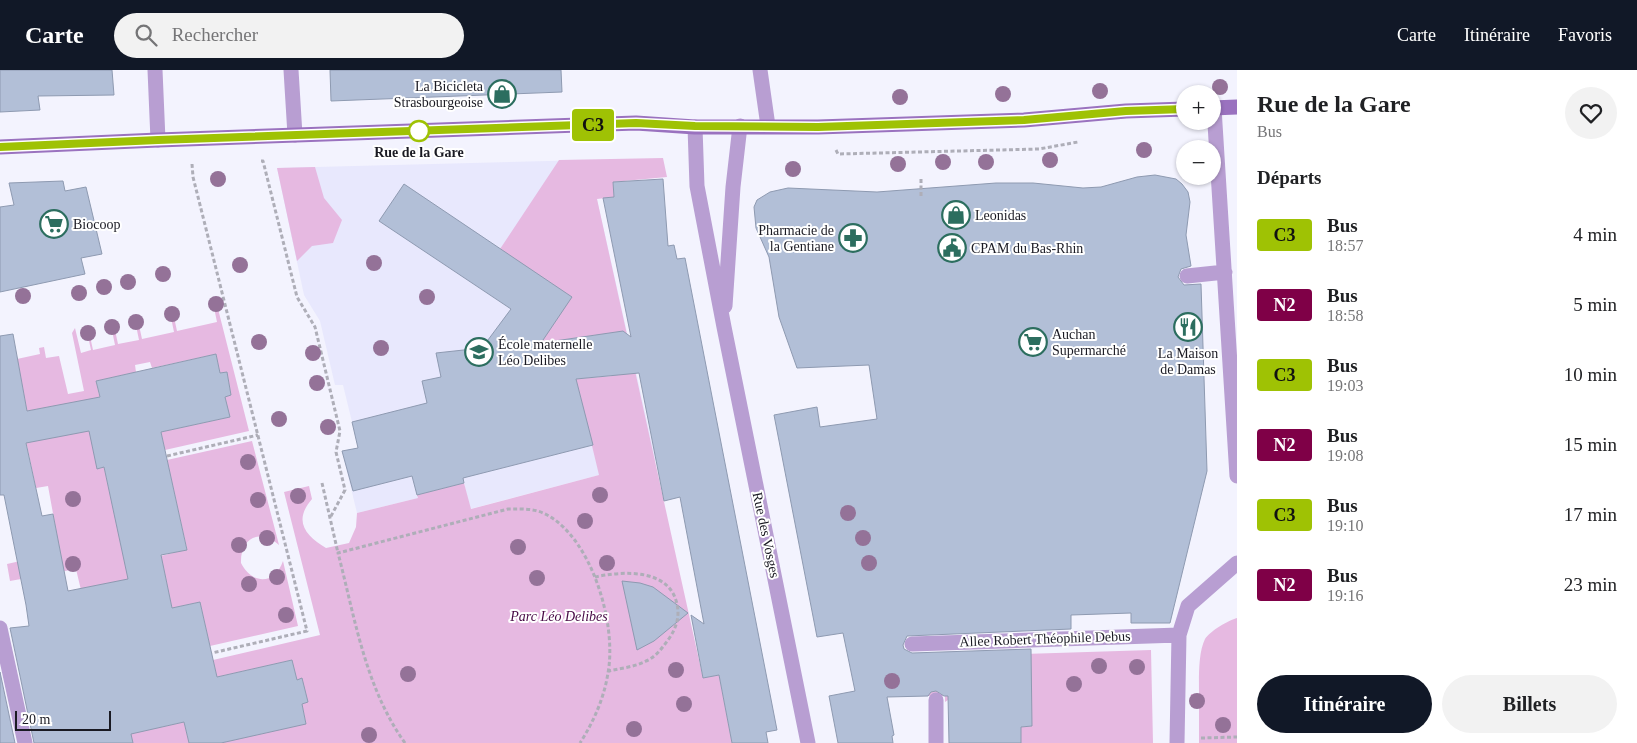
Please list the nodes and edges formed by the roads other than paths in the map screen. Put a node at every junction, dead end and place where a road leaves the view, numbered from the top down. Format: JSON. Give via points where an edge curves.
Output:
{"nodes":[{"id":1,"x":155,"y":70,"type":"edge"},
{"id":2,"x":291,"y":70,"type":"edge"},
{"id":3,"x":760,"y":70,"type":"edge"},
{"id":4,"x":1237,"y":107,"type":"edge"},
{"id":5,"x":1221,"y":108,"type":"edge"},
{"id":6,"x":1176,"y":109,"type":"edge"},
{"id":7,"x":695,"y":126,"type":"junction"},
{"id":8,"x":740,"y":126,"type":"junction"},
{"id":9,"x":768,"y":126,"type":"junction"},
{"id":10,"x":1215,"y":130,"type":"edge"},
{"id":11,"x":295,"y":134,"type":"junction"},
{"id":12,"x":158,"y":140,"type":"junction"},
{"id":13,"x":0,"y":147,"type":"edge"},
{"id":14,"x":1225,"y":272,"type":"junction"},
{"id":15,"x":1187,"y":276,"type":"dead end"},
{"id":16,"x":724,"y":327,"type":"junction"},
{"id":17,"x":1237,"y":476,"type":"edge"},
{"id":18,"x":1237,"y":564,"type":"edge"},
{"id":19,"x":0,"y":628,"type":"edge"},
{"id":20,"x":1179,"y":635,"type":"junction"},
{"id":21,"x":912,"y":644,"type":"dead end"},
{"id":22,"x":3,"y":657,"type":"edge"},
{"id":23,"x":936,"y":700,"type":"dead end"},
{"id":24,"x":1177,"y":740,"type":"edge"},
{"id":25,"x":25,"y":743,"type":"edge"},
{"id":26,"x":808,"y":743,"type":"edge"},
{"id":27,"x":936,"y":743,"type":"edge"}],
"edges":[{"from":1,"to":12,"type":"street"},
{"from":2,"to":11,"type":"street"},
{"from":3,"to":9,"type":"street"},
{"from":4,"to":5,"type":"main road"},
{"from":6,"to":9,"type":"main road","via":[[1024,120]]},
{"from":7,"to":8,"type":"main road"},
{"from":7,"to":11,"type":"main road","via":[[636,123]]},
{"from":7,"to":16,"type":"street","name":"Rue des Vosges","via":[[698,186]]},
{"from":8,"to":9,"type":"main road"},
{"from":8,"to":16,"type":"street","name":"Rue des Vosges"},
{"from":10,"to":14,"type":"street"},
{"from":11,"to":12,"type":"main road"},
{"from":12,"to":13,"type":"main road"},
{"from":14,"to":15,"type":"street"},
{"from":14,"to":17,"type":"street"},
{"from":16,"to":26,"type":"street","name":"Rue des Vosges"},
{"from":18,"to":20,"type":"street","via":[[1188,606]]},
{"from":19,"to":22,"type":"street"},
{"from":20,"to":21,"type":"street","name":"Allee Robert Théophile Debus"},
{"from":20,"to":24,"type":"street"},
{"from":22,"to":25,"type":"street"},
{"from":23,"to":27,"type":"street"}]}
